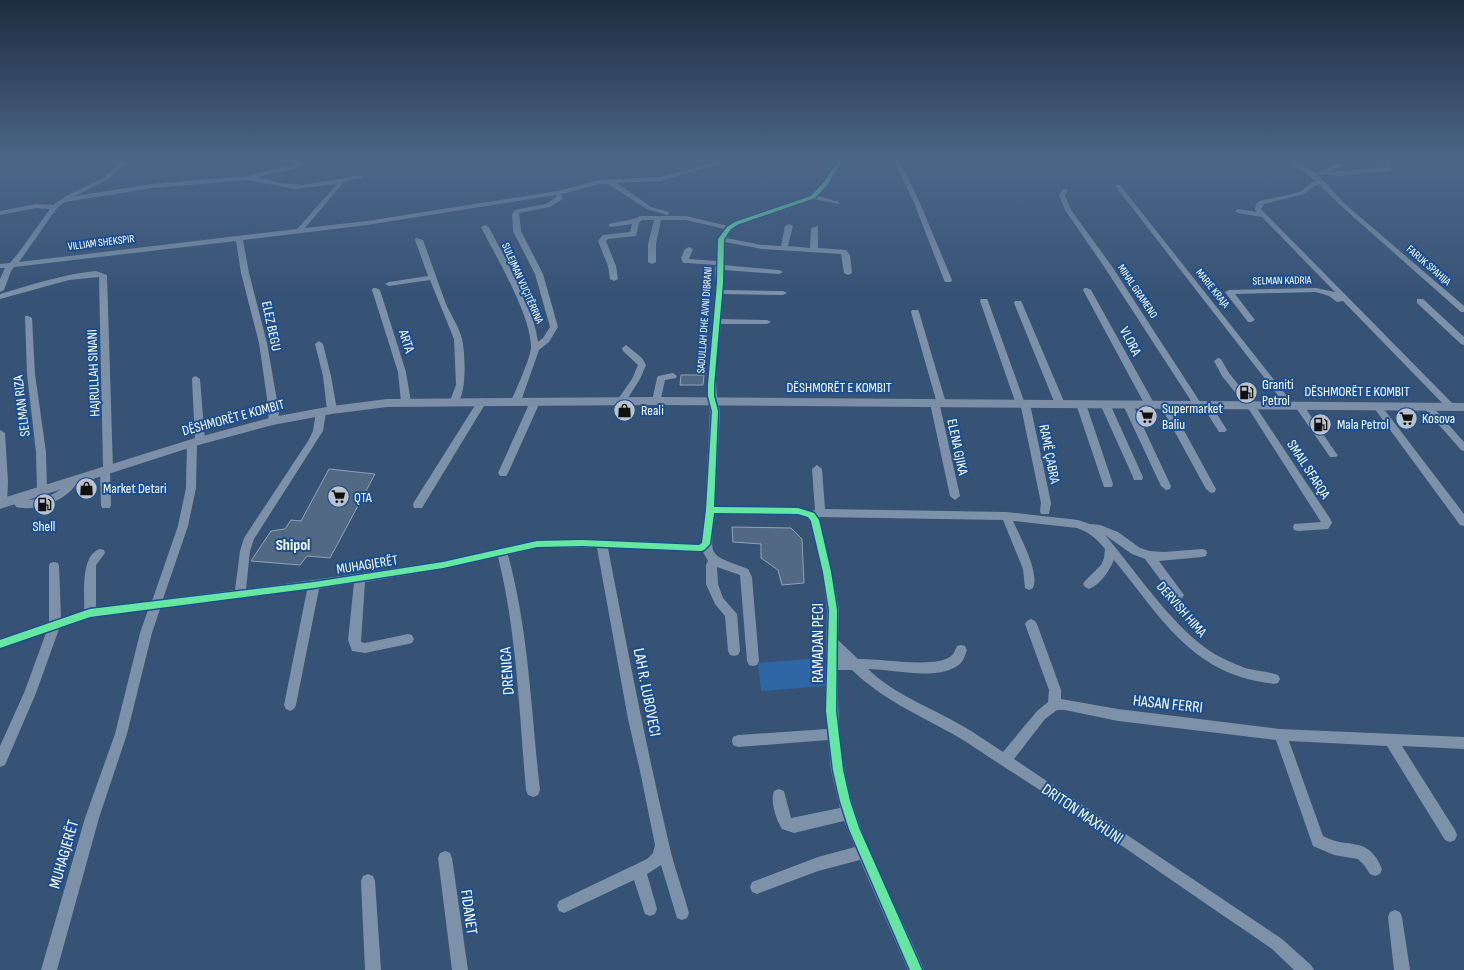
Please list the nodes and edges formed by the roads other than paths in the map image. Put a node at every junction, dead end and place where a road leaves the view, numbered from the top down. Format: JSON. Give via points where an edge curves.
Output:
{"nodes":[{"id":1,"x":35,"y":206,"type":"edge"},
{"id":2,"x":41,"y":206,"type":"edge"},
{"id":3,"x":321,"y":206,"type":"edge"},
{"id":4,"x":477,"y":206,"type":"edge"},
{"id":5,"x":546,"y":206,"type":"edge"},
{"id":6,"x":647,"y":206,"type":"edge"},
{"id":7,"x":786,"y":206,"type":"edge"},
{"id":8,"x":918,"y":206,"type":"edge"},
{"id":9,"x":1067,"y":206,"type":"edge"},
{"id":10,"x":1134,"y":206,"type":"edge"},
{"id":11,"x":1258,"y":206,"type":"edge"},
{"id":12,"x":1344,"y":206,"type":"edge"},
{"id":13,"x":55,"y":207,"type":"joint"},
{"id":14,"x":1238,"y":211,"type":"dead end"},
{"id":15,"x":0,"y":213,"type":"edge"},
{"id":16,"x":1263,"y":215,"type":"junction"},
{"id":17,"x":658,"y":217,"type":"junction"},
{"id":18,"x":681,"y":218,"type":"junction"},
{"id":19,"x":636,"y":222,"type":"junction"},
{"id":20,"x":610,"y":225,"type":"dead end"},
{"id":21,"x":789,"y":226,"type":"dead end"},
{"id":22,"x":485,"y":227,"type":"dead end"},
{"id":23,"x":729,"y":228,"type":"junction"},
{"id":24,"x":815,"y":228,"type":"dead end"},
{"id":25,"x":299,"y":231,"type":"junction"},
{"id":26,"x":239,"y":238,"type":"junction"},
{"id":27,"x":721,"y":239,"type":"junction"},
{"id":28,"x":419,"y":240,"type":"dead end"},
{"id":29,"x":689,"y":249,"type":"dead end"},
{"id":30,"x":784,"y":249,"type":"junction"},
{"id":31,"x":814,"y":250,"type":"junction"},
{"id":32,"x":652,"y":262,"type":"dead end"},
{"id":33,"x":11,"y":264,"type":"junction"},
{"id":34,"x":0,"y":266,"type":"edge"},
{"id":35,"x":719,"y":266,"type":"junction"},
{"id":36,"x":779,"y":272,"type":"dead end"},
{"id":37,"x":848,"y":273,"type":"dead end"},
{"id":38,"x":434,"y":277,"type":"junction"},
{"id":39,"x":614,"y":279,"type":"dead end"},
{"id":40,"x":948,"y":280,"type":"dead end"},
{"id":41,"x":389,"y":284,"type":"dead end"},
{"id":42,"x":0,"y":290,"type":"edge"},
{"id":43,"x":376,"y":290,"type":"dead end"},
{"id":44,"x":1087,"y":290,"type":"dead end"},
{"id":45,"x":719,"y":292,"type":"junction"},
{"id":46,"x":783,"y":293,"type":"dead end"},
{"id":47,"x":0,"y":297,"type":"edge"},
{"id":48,"x":984,"y":301,"type":"dead end"},
{"id":49,"x":1420,"y":301,"type":"dead end"},
{"id":50,"x":1018,"y":303,"type":"dead end"},
{"id":51,"x":1464,"y":310,"type":"edge"},
{"id":52,"x":915,"y":312,"type":"dead end"},
{"id":53,"x":28,"y":318,"type":"dead end"},
{"id":54,"x":1251,"y":320,"type":"dead end"},
{"id":55,"x":717,"y":321,"type":"junction"},
{"id":56,"x":768,"y":322,"type":"dead end"},
{"id":57,"x":1464,"y":342,"type":"edge"},
{"id":58,"x":319,"y":344,"type":"dead end"},
{"id":59,"x":626,"y":348,"type":"dead end"},
{"id":60,"x":535,"y":349,"type":"junction"},
{"id":61,"x":1218,"y":361,"type":"dead end"},
{"id":62,"x":1405,"y":361,"type":"junction"},
{"id":63,"x":673,"y":376,"type":"dead end"},
{"id":64,"x":196,"y":379,"type":"dead end"},
{"id":65,"x":454,"y":401,"type":"junction"},
{"id":66,"x":482,"y":401,"type":"junction"},
{"id":67,"x":516,"y":401,"type":"junction"},
{"id":68,"x":657,"y":401,"type":"junction"},
{"id":69,"x":712,"y":401,"type":"junction"},
{"id":70,"x":406,"y":402,"type":"junction"},
{"id":71,"x":535,"y":402,"type":"junction"},
{"id":72,"x":621,"y":402,"type":"junction"},
{"id":73,"x":938,"y":403,"type":"junction"},
{"id":74,"x":1023,"y":404,"type":"junction"},
{"id":75,"x":1060,"y":404,"type":"junction"},
{"id":76,"x":1081,"y":404,"type":"junction"},
{"id":77,"x":1105,"y":404,"type":"junction"},
{"id":78,"x":1128,"y":405,"type":"junction"},
{"id":79,"x":1150,"y":405,"type":"junction"},
{"id":80,"x":1165,"y":405,"type":"junction"},
{"id":81,"x":1202,"y":405,"type":"junction"},
{"id":82,"x":1250,"y":405,"type":"junction"},
{"id":83,"x":1295,"y":405,"type":"junction"},
{"id":84,"x":1377,"y":406,"type":"junction"},
{"id":85,"x":1451,"y":406,"type":"junction"},
{"id":86,"x":1428,"y":407,"type":"junction"},
{"id":87,"x":1464,"y":407,"type":"edge"},
{"id":88,"x":326,"y":411,"type":"junction"},
{"id":89,"x":273,"y":420,"type":"junction"},
{"id":90,"x":1222,"y":430,"type":"dead end"},
{"id":91,"x":0,"y":433,"type":"edge"},
{"id":92,"x":196,"y":442,"type":"junction"},
{"id":93,"x":1464,"y":448,"type":"edge"},
{"id":94,"x":1334,"y":455,"type":"dead end"},
{"id":95,"x":817,"y":469,"type":"dead end"},
{"id":96,"x":107,"y":470,"type":"junction"},
{"id":97,"x":502,"y":473,"type":"dead end"},
{"id":98,"x":1138,"y":477,"type":"dead end"},
{"id":99,"x":72,"y":482,"type":"junction"},
{"id":100,"x":1108,"y":484,"type":"dead end"},
{"id":101,"x":1166,"y":486,"type":"dead end"},
{"id":102,"x":1211,"y":489,"type":"dead end"},
{"id":103,"x":42,"y":491,"type":"junction"},
{"id":104,"x":955,"y":496,"type":"dead end"},
{"id":105,"x":17,"y":499,"type":"junction"},
{"id":106,"x":1,"y":504,"type":"edge"},
{"id":107,"x":106,"y":505,"type":"dead end"},
{"id":108,"x":418,"y":505,"type":"dead end"},
{"id":109,"x":710,"y":510,"type":"junction"},
{"id":110,"x":1045,"y":511,"type":"dead end"},
{"id":111,"x":816,"y":514,"type":"junction"},
{"id":112,"x":1006,"y":516,"type":"junction"},
{"id":113,"x":1464,"y":522,"type":"edge"},
{"id":114,"x":1298,"y":527,"type":"dead end"},
{"id":115,"x":1089,"y":528,"type":"junction"},
{"id":116,"x":602,"y":544,"type":"junction"},
{"id":117,"x":706,"y":544,"type":"junction"},
{"id":118,"x":1110,"y":547,"type":"junction"},
{"id":119,"x":502,"y":552,"type":"junction"},
{"id":120,"x":100,"y":553,"type":"dead end"},
{"id":121,"x":1202,"y":553,"type":"dead end"},
{"id":122,"x":1148,"y":556,"type":"junction"},
{"id":123,"x":714,"y":561,"type":"junction"},
{"id":124,"x":54,"y":566,"type":"dead end"},
{"id":125,"x":360,"y":577,"type":"junction"},
{"id":126,"x":1089,"y":584,"type":"dead end"},
{"id":127,"x":314,"y":585,"type":"junction"},
{"id":128,"x":1029,"y":585,"type":"dead end"},
{"id":129,"x":240,"y":594,"type":"junction"},
{"id":130,"x":1178,"y":595,"type":"dead end"},
{"id":131,"x":155,"y":605,"type":"junction"},
{"id":132,"x":90,"y":613,"type":"junction"},
{"id":133,"x":55,"y":624,"type":"junction"},
{"id":134,"x":1031,"y":624,"type":"dead end"},
{"id":135,"x":408,"y":639,"type":"dead end"},
{"id":136,"x":0,"y":644,"type":"edge"},
{"id":137,"x":834,"y":644,"type":"junction"},
{"id":138,"x":961,"y":650,"type":"dead end"},
{"id":139,"x":734,"y":651,"type":"dead end"},
{"id":140,"x":753,"y":661,"type":"dead end"},
{"id":141,"x":854,"y":664,"type":"junction"},
{"id":142,"x":832,"y":666,"type":"junction"},
{"id":143,"x":1274,"y":679,"type":"dead end"},
{"id":144,"x":290,"y":705,"type":"dead end"},
{"id":145,"x":1054,"y":705,"type":"junction"},
{"id":146,"x":834,"y":734,"type":"junction"},
{"id":147,"x":1280,"y":735,"type":"junction"},
{"id":148,"x":738,"y":741,"type":"dead end"},
{"id":149,"x":1391,"y":741,"type":"junction"},
{"id":150,"x":1464,"y":743,"type":"edge"},
{"id":151,"x":1005,"y":760,"type":"junction"},
{"id":152,"x":0,"y":761,"type":"edge"},
{"id":153,"x":533,"y":790,"type":"dead end"},
{"id":154,"x":779,"y":796,"type":"dead end"},
{"id":155,"x":848,"y":814,"type":"junction"},
{"id":156,"x":1450,"y":835,"type":"dead end"},
{"id":157,"x":662,"y":845,"type":"junction"},
{"id":158,"x":864,"y":852,"type":"junction"},
{"id":159,"x":445,"y":858,"type":"dead end"},
{"id":160,"x":1375,"y":869,"type":"dead end"},
{"id":161,"x":639,"y":871,"type":"junction"},
{"id":162,"x":368,"y":881,"type":"dead end"},
{"id":163,"x":757,"y":887,"type":"dead end"},
{"id":164,"x":564,"y":906,"type":"dead end"},
{"id":165,"x":650,"y":909,"type":"dead end"},
{"id":166,"x":682,"y":913,"type":"dead end"},
{"id":167,"x":1395,"y":917,"type":"dead end"},
{"id":168,"x":49,"y":970,"type":"edge"},
{"id":169,"x":373,"y":970,"type":"edge"},
{"id":170,"x":460,"y":970,"type":"edge"},
{"id":171,"x":916,"y":970,"type":"edge"},
{"id":172,"x":1306,"y":970,"type":"edge"},
{"id":173,"x":1402,"y":970,"type":"edge"}],
"edges":[{"from":1,"to":15,"type":"street"},
{"from":2,"to":13,"type":"street"},
{"from":3,"to":25,"type":"street"},
{"from":4,"to":25,"type":"street","name":"VILLIAM SHEKSPIR"},
{"from":5,"to":60,"type":"street","name":"SULEJMAN VUÇITËRRNA","via":[[515,214],[517,232],[539,274],[554,327]]},
{"from":6,"to":18,"type":"street"},
{"from":7,"to":23,"type":"street"},
{"from":8,"to":40,"type":"street"},
{"from":9,"to":81,"type":"street","name":"MIHAL GRAMENO"},
{"from":10,"to":83,"type":"street","name":"MARIE KRAJA"},
{"from":11,"to":16,"type":"street"},
{"from":12,"to":51,"type":"street","name":"FARUK SPAHIJA"},
{"from":13,"to":33,"type":"street","via":[[22,254]]},
{"from":14,"to":16,"type":"street"},
{"from":16,"to":62,"type":"street","name":"SELMAN KADRIA"},
{"from":17,"to":18,"type":"street"},
{"from":17,"to":19,"type":"street","via":[[640,218]]},
{"from":17,"to":32,"type":"street"},
{"from":18,"to":23,"type":"street"},
{"from":19,"to":20,"type":"street"},
{"from":19,"to":39,"type":"street","via":[[633,234],[606,237],[602,241]]},
{"from":21,"to":30,"type":"street"},
{"from":22,"to":60,"type":"street","name":"SULEJMAN VUÇITËRRNA","via":[[522,302],[533,331]]},
{"from":23,"to":27,"type":"street"},
{"from":24,"to":31,"type":"street"},
{"from":25,"to":26,"type":"street","name":"VILLIAM SHEKSPIR"},
{"from":26,"to":33,"type":"street","name":"VILLIAM SHEKSPIR"},
{"from":26,"to":89,"type":"street","name":"ELEZ BEGU","via":[[263,342]]},
{"from":27,"to":30,"type":"street"},
{"from":27,"to":35,"type":"street","name":"SADULLAH DHE AVNI DIBRANI"},
{"from":28,"to":38,"type":"street"},
{"from":29,"to":35,"type":"street","name":"SADULLAH DHE AVNI DIBRANI","via":[[686,261]]},
{"from":30,"to":31,"type":"street"},
{"from":31,"to":37,"type":"street","via":[[844,252]]},
{"from":33,"to":34,"type":"street","name":"VILLIAM SHEKSPIR"},
{"from":33,"to":42,"type":"street"},
{"from":35,"to":36,"type":"street","name":"SADULLAH DHE AVNI DIBRANI"},
{"from":35,"to":45,"type":"street","name":"SADULLAH DHE AVNI DIBRANI"},
{"from":38,"to":41,"type":"street"},
{"from":38,"to":65,"type":"street","via":[[458,339],[460,380]]},
{"from":43,"to":70,"type":"street","name":"ARTA","via":[[402,372]]},
{"from":44,"to":79,"type":"street","name":"VLORA"},
{"from":45,"to":46,"type":"street","name":"SADULLAH DHE AVNI DIBRANI"},
{"from":45,"to":55,"type":"street","name":"SADULLAH DHE AVNI DIBRANI"},
{"from":47,"to":96,"type":"street","name":"HAJRULLAH SINANI","via":[[71,278],[97,273],[103,275]]},
{"from":48,"to":74,"type":"street"},
{"from":49,"to":57,"type":"street"},
{"from":50,"to":75,"type":"street"},
{"from":52,"to":73,"type":"street","name":"ELENA GJIKA"},
{"from":53,"to":103,"type":"street","name":"SELMAN RIZA"},
{"from":54,"to":62,"type":"street","name":"SELMAN KADRIA","via":[[1229,292],[1324,291],[1340,301]]},
{"from":55,"to":56,"type":"street","name":"SADULLAH DHE AVNI DIBRANI"},
{"from":55,"to":69,"type":"street","name":"SADULLAH DHE AVNI DIBRANI"},
{"from":58,"to":88,"type":"street","via":[[327,376]]},
{"from":59,"to":72,"type":"street","via":[[642,365]]},
{"from":60,"to":67,"type":"street","name":"SULEJMAN VUÇITËRRNA"},
{"from":61,"to":82,"type":"street"},
{"from":62,"to":85,"type":"street","name":"SELMAN KADRIA"},
{"from":63,"to":68,"type":"street","via":[[660,378]]},
{"from":64,"to":92,"type":"street"},
{"from":65,"to":66,"type":"main road","name":"DËSHMORËT E KOMBIT"},
{"from":65,"to":70,"type":"main road","name":"DËSHMORËT E KOMBIT"},
{"from":66,"to":67,"type":"main road","name":"DËSHMORËT E KOMBIT"},
{"from":66,"to":108,"type":"street"},
{"from":67,"to":71,"type":"main road","name":"DËSHMORËT E KOMBIT"},
{"from":68,"to":69,"type":"main road","name":"DËSHMORËT E KOMBIT"},
{"from":68,"to":72,"type":"main road","name":"DËSHMORËT E KOMBIT"},
{"from":69,"to":73,"type":"main road","name":"DËSHMORËT E KOMBIT"},
{"from":69,"to":109,"type":"street","via":[[715,411]]},
{"from":70,"to":88,"type":"main road","name":"DËSHMORËT E KOMBIT"},
{"from":71,"to":72,"type":"main road","name":"DËSHMORËT E KOMBIT"},
{"from":71,"to":97,"type":"street"},
{"from":73,"to":74,"type":"main road","name":"DËSHMORËT E KOMBIT"},
{"from":73,"to":104,"type":"street","name":"ELENA GJIKA"},
{"from":74,"to":75,"type":"main road","name":"DËSHMORËT E KOMBIT"},
{"from":74,"to":110,"type":"street","name":"RAMË ÇABRA","via":[[1033,436]]},
{"from":75,"to":76,"type":"main road","name":"DËSHMORËT E KOMBIT"},
{"from":76,"to":77,"type":"main road","name":"DËSHMORËT E KOMBIT"},
{"from":76,"to":100,"type":"street"},
{"from":77,"to":78,"type":"main road","name":"DËSHMORËT E KOMBIT"},
{"from":77,"to":98,"type":"street"},
{"from":78,"to":79,"type":"main road","name":"DËSHMORËT E KOMBIT"},
{"from":78,"to":101,"type":"street"},
{"from":79,"to":80,"type":"main road","name":"DËSHMORËT E KOMBIT"},
{"from":80,"to":81,"type":"main road","name":"DËSHMORËT E KOMBIT"},
{"from":80,"to":102,"type":"street"},
{"from":81,"to":82,"type":"main road","name":"DËSHMORËT E KOMBIT"},
{"from":81,"to":90,"type":"street"},
{"from":82,"to":83,"type":"main road","name":"DËSHMORËT E KOMBIT"},
{"from":82,"to":114,"type":"street","name":"SMAIL SFARQA","via":[[1327,523],[1324,526]]},
{"from":83,"to":84,"type":"main road","name":"DËSHMORËT E KOMBIT"},
{"from":83,"to":94,"type":"street","name":"MARIE KRAJA"},
{"from":84,"to":86,"type":"main road","name":"DËSHMORËT E KOMBIT"},
{"from":84,"to":113,"type":"street"},
{"from":85,"to":86,"type":"main road","name":"DËSHMORËT E KOMBIT"},
{"from":85,"to":87,"type":"main road","name":"DËSHMORËT E KOMBIT"},
{"from":86,"to":93,"type":"street"},
{"from":88,"to":89,"type":"main road","name":"DËSHMORËT E KOMBIT"},
{"from":88,"to":129,"type":"street","via":[[311,444],[250,538],[245,551]]},
{"from":89,"to":92,"type":"main road","name":"DËSHMORËT E KOMBIT"},
{"from":91,"to":106,"type":"street"},
{"from":92,"to":96,"type":"main road","name":"DËSHMORËT E KOMBIT"},
{"from":92,"to":131,"type":"street","via":[[188,506]]},
{"from":95,"to":111,"type":"street"},
{"from":96,"to":99,"type":"main road","name":"DËSHMORËT E KOMBIT"},
{"from":96,"to":107,"type":"street","name":"HAJRULLAH SINANI"},
{"from":99,"to":103,"type":"main road","name":"DËSHMORËT E KOMBIT"},
{"from":99,"to":105,"type":"street","via":[[66,491],[40,502],[20,504]]},
{"from":103,"to":105,"type":"main road","name":"DËSHMORËT E KOMBIT"},
{"from":105,"to":106,"type":"main road","name":"DËSHMORËT E KOMBIT"},
{"from":109,"to":111,"type":"street"},
{"from":109,"to":117,"type":"street"},
{"from":111,"to":112,"type":"street","name":"DERVISH HIMA"},
{"from":111,"to":137,"type":"street","name":"RAMADAN PECI","via":[[833,610]]},
{"from":112,"to":115,"type":"street","name":"DERVISH HIMA","via":[[1065,521]]},
{"from":112,"to":128,"type":"street","via":[[1028,570]]},
{"from":115,"to":118,"type":"street","name":"DERVISH HIMA"},
{"from":115,"to":122,"type":"street","name":"DERVISH HIMA","via":[[1113,533]]},
{"from":116,"to":117,"type":"street","name":"MUHAGJERËT","via":[[694,549]]},
{"from":116,"to":119,"type":"street","name":"MUHAGJERËT","via":[[537,544]]},
{"from":116,"to":157,"type":"street","name":"LAH R. LUBOVECI","via":[[632,710]]},
{"from":117,"to":123,"type":"street","via":[[709,557]]},
{"from":118,"to":126,"type":"street","via":[[1109,559]]},
{"from":118,"to":143,"type":"street","name":"DERVISH HIMA","via":[[1183,637],[1200,652],[1232,669]]},
{"from":119,"to":125,"type":"street","name":"MUHAGJERËT","via":[[443,565]]},
{"from":119,"to":153,"type":"street","name":"DRENICA","via":[[519,624]]},
{"from":120,"to":132,"type":"street","via":[[91,565]]},
{"from":121,"to":122,"type":"street"},
{"from":122,"to":130,"type":"street","name":"DERVISH HIMA"},
{"from":123,"to":139,"type":"street","via":[[711,565],[712,584],[719,601],[731,614]]},
{"from":123,"to":140,"type":"street","via":[[744,572],[746,577]]},
{"from":124,"to":133,"type":"street"},
{"from":125,"to":127,"type":"street","name":"MUHAGJERËT"},
{"from":125,"to":135,"type":"street","name":"MUHAGJERËT","via":[[356,647]]},
{"from":127,"to":129,"type":"street","name":"MUHAGJERËT"},
{"from":127,"to":144,"type":"street"},
{"from":129,"to":131,"type":"street","name":"MUHAGJERËT"},
{"from":131,"to":132,"type":"street","name":"MUHAGJERËT"},
{"from":131,"to":168,"type":"street","name":"MUHAGJERËT"},
{"from":132,"to":133,"type":"street","name":"MUHAGJERËT"},
{"from":133,"to":136,"type":"street","name":"MUHAGJERËT"},
{"from":133,"to":152,"type":"street","via":[[30,693]]},
{"from":134,"to":145,"type":"street","via":[[1055,690]]},
{"from":137,"to":141,"type":"street","name":"DRITON MAXHUNI"},
{"from":137,"to":142,"type":"street","name":"RAMADAN PECI"},
{"from":138,"to":141,"type":"street","via":[[961,657],[956,662],[944,666]]},
{"from":141,"to":142,"type":"street"},
{"from":141,"to":151,"type":"street","name":"DRITON MAXHUNI","via":[[902,701],[956,729]]},
{"from":142,"to":146,"type":"street","name":"RAMADAN PECI"},
{"from":145,"to":147,"type":"street","name":"HASAN FERRI"},
{"from":145,"to":151,"type":"street","via":[[1029,728]]},
{"from":146,"to":148,"type":"street"},
{"from":146,"to":155,"type":"street","name":"RAMADAN PECI"},
{"from":147,"to":149,"type":"street","name":"HASAN FERRI"},
{"from":147,"to":160,"type":"street","via":[[1318,841],[1325,846],[1364,853]]},
{"from":149,"to":150,"type":"street","name":"HASAN FERRI"},
{"from":149,"to":156,"type":"street"},
{"from":151,"to":172,"type":"street","name":"DRITON MAXHUNI","via":[[1277,944]]},
{"from":154,"to":155,"type":"street","via":[[783,818],[794,826]]},
{"from":155,"to":158,"type":"street","name":"RAMADAN PECI"},
{"from":157,"to":161,"type":"street","via":[[659,857]]},
{"from":157,"to":166,"type":"street","name":"LAH R. LUBOVECI"},
{"from":158,"to":163,"type":"street","via":[[818,864]]},
{"from":158,"to":171,"type":"street","name":"RAMADAN PECI"},
{"from":159,"to":170,"type":"street","name":"FIDANET"},
{"from":161,"to":164,"type":"street"},
{"from":161,"to":165,"type":"street"},
{"from":162,"to":169,"type":"street"},
{"from":167,"to":173,"type":"street"}]}
